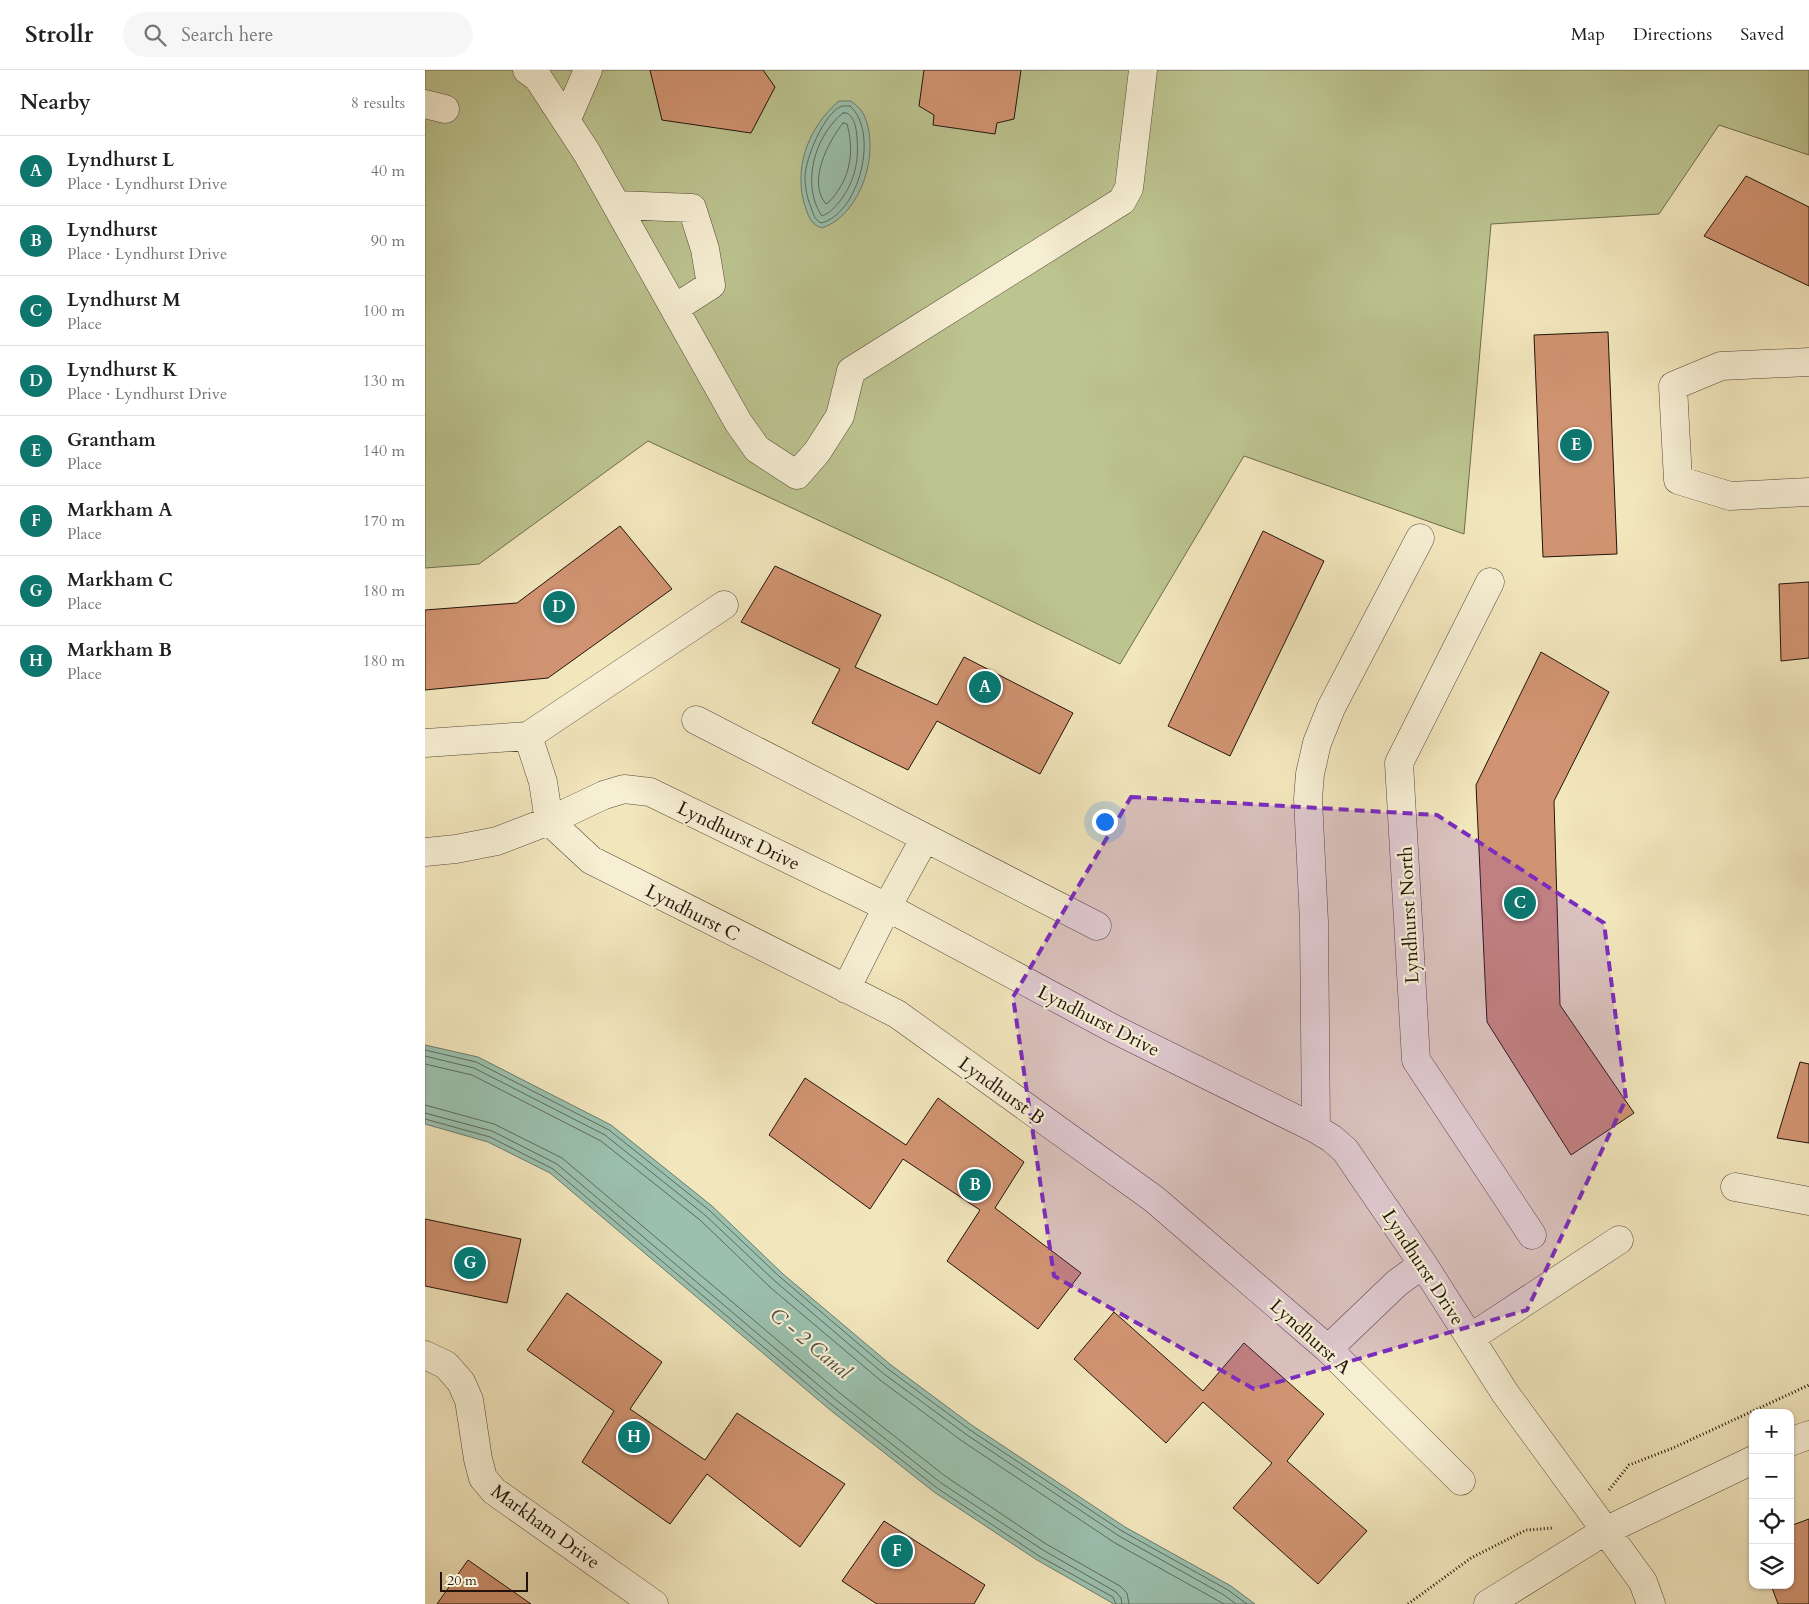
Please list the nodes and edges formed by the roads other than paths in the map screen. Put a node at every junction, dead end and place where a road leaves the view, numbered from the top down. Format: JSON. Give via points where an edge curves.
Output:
{"nodes":[{"id":1,"x":527,"y":70,"type":"edge"},
{"id":2,"x":588,"y":70,"type":"edge"},
{"id":3,"x":1143,"y":70,"type":"edge"},
{"id":4,"x":566,"y":120,"type":"junction"},
{"id":5,"x":617,"y":205,"type":"junction"},
{"id":6,"x":675,"y":308,"type":"junction"},
{"id":7,"x":1809,"y":362,"type":"edge"},
{"id":8,"x":1809,"y":492,"type":"edge"},
{"id":9,"x":1420,"y":538,"type":"dead end"},
{"id":10,"x":1490,"y":582,"type":"dead end"},
{"id":11,"x":724,"y":605,"type":"dead end"},
{"id":12,"x":696,"y":720,"type":"dead end"},
{"id":13,"x":528,"y":736,"type":"junction"},
{"id":14,"x":425,"y":742,"type":"edge"},
{"id":15,"x":549,"y":821,"type":"junction"},
{"id":16,"x":925,"y":838,"type":"junction"},
{"id":17,"x":425,"y":852,"type":"edge"},
{"id":18,"x":887,"y":907,"type":"junction"},
{"id":19,"x":1097,"y":926,"type":"dead end"},
{"id":20,"x":846,"y":990,"type":"junction"},
{"id":21,"x":1315,"y":1129,"type":"junction"},
{"id":22,"x":1735,"y":1186,"type":"dead end"},
{"id":23,"x":1154,"y":1199,"type":"joint"},
{"id":24,"x":1809,"y":1201,"type":"edge"},
{"id":25,"x":1532,"y":1235,"type":"dead end"},
{"id":26,"x":1619,"y":1240,"type":"dead end"},
{"id":27,"x":1423,"y":1264,"type":"junction"},
{"id":28,"x":1470,"y":1338,"type":"junction"},
{"id":29,"x":1329,"y":1349,"type":"junction"},
{"id":30,"x":425,"y":1355,"type":"edge"},
{"id":31,"x":1809,"y":1435,"type":"edge"},
{"id":32,"x":1794,"y":1441,"type":"edge"},
{"id":33,"x":1749,"y":1462,"type":"edge"},
{"id":34,"x":1461,"y":1481,"type":"dead end"},
{"id":35,"x":1605,"y":1531,"type":"junction"},
{"id":36,"x":654,"y":1604,"type":"edge"},
{"id":37,"x":1488,"y":1604,"type":"edge"},
{"id":38,"x":1651,"y":1604,"type":"edge"}],
"edges":[{"from":1,"to":4,"type":"street","via":[[538,78]]},
{"from":2,"to":4,"type":"street"},
{"from":3,"to":6,"type":"street","via":[[1129,188],[1122,201],[851,371],[840,416],[817,452],[797,475],[757,449],[738,422]]},
{"from":4,"to":5,"type":"street"},
{"from":5,"to":6,"type":"street"},
{"from":5,"to":6,"type":"street","via":[[692,208],[705,248],[711,285]]},
{"from":7,"to":8,"type":"street","via":[[1721,366],[1673,386],[1678,480],[1730,496]]},
{"from":9,"to":21,"type":"street","via":[[1331,708],[1317,743],[1310,774]]},
{"from":10,"to":25,"type":"street","name":"Lyndhurst North","via":[[1399,763],[1416,1060]]},
{"from":11,"to":13,"type":"street"},
{"from":12,"to":16,"type":"street"},
{"from":13,"to":14,"type":"street"},
{"from":13,"to":15,"type":"street","via":[[543,782]]},
{"from":15,"to":17,"type":"street","name":"Lyndhurst Drive","via":[[497,841]]},
{"from":15,"to":18,"type":"street","name":"Lyndhurst Drive","via":[[624,789],[650,792]]},
{"from":15,"to":20,"type":"street","name":"Lyndhurst C","via":[[591,860]]},
{"from":16,"to":18,"type":"street"},
{"from":16,"to":19,"type":"street"},
{"from":18,"to":20,"type":"street"},
{"from":18,"to":21,"type":"street","name":"Lyndhurst Drive","via":[[1114,1029]]},
{"from":20,"to":23,"type":"street","name":"Lyndhurst B","via":[[897,1014]]},
{"from":21,"to":27,"type":"street","name":"Lyndhurst Drive","via":[[1345,1150]]},
{"from":22,"to":24,"type":"street"},
{"from":23,"to":29,"type":"street","name":"Lyndhurst A"},
{"from":26,"to":28,"type":"street"},
{"from":27,"to":28,"type":"street","name":"Lyndhurst Drive"},
{"from":27,"to":29,"type":"street","via":[[1397,1283]]},
{"from":28,"to":35,"type":"street","name":"Lyndhurst Drive","via":[[1505,1393]]},
{"from":29,"to":34,"type":"street","name":"Lyndhurst A"},
{"from":30,"to":36,"type":"street","name":"Markham Drive","via":[[446,1365],[461,1382],[469,1400],[483,1478],[494,1491]]},
{"from":31,"to":32,"type":"street"},
{"from":33,"to":35,"type":"street"},
{"from":35,"to":37,"type":"street"},
{"from":35,"to":38,"type":"street","name":"Lyndhurst Drive","via":[[1643,1582]]}]}
